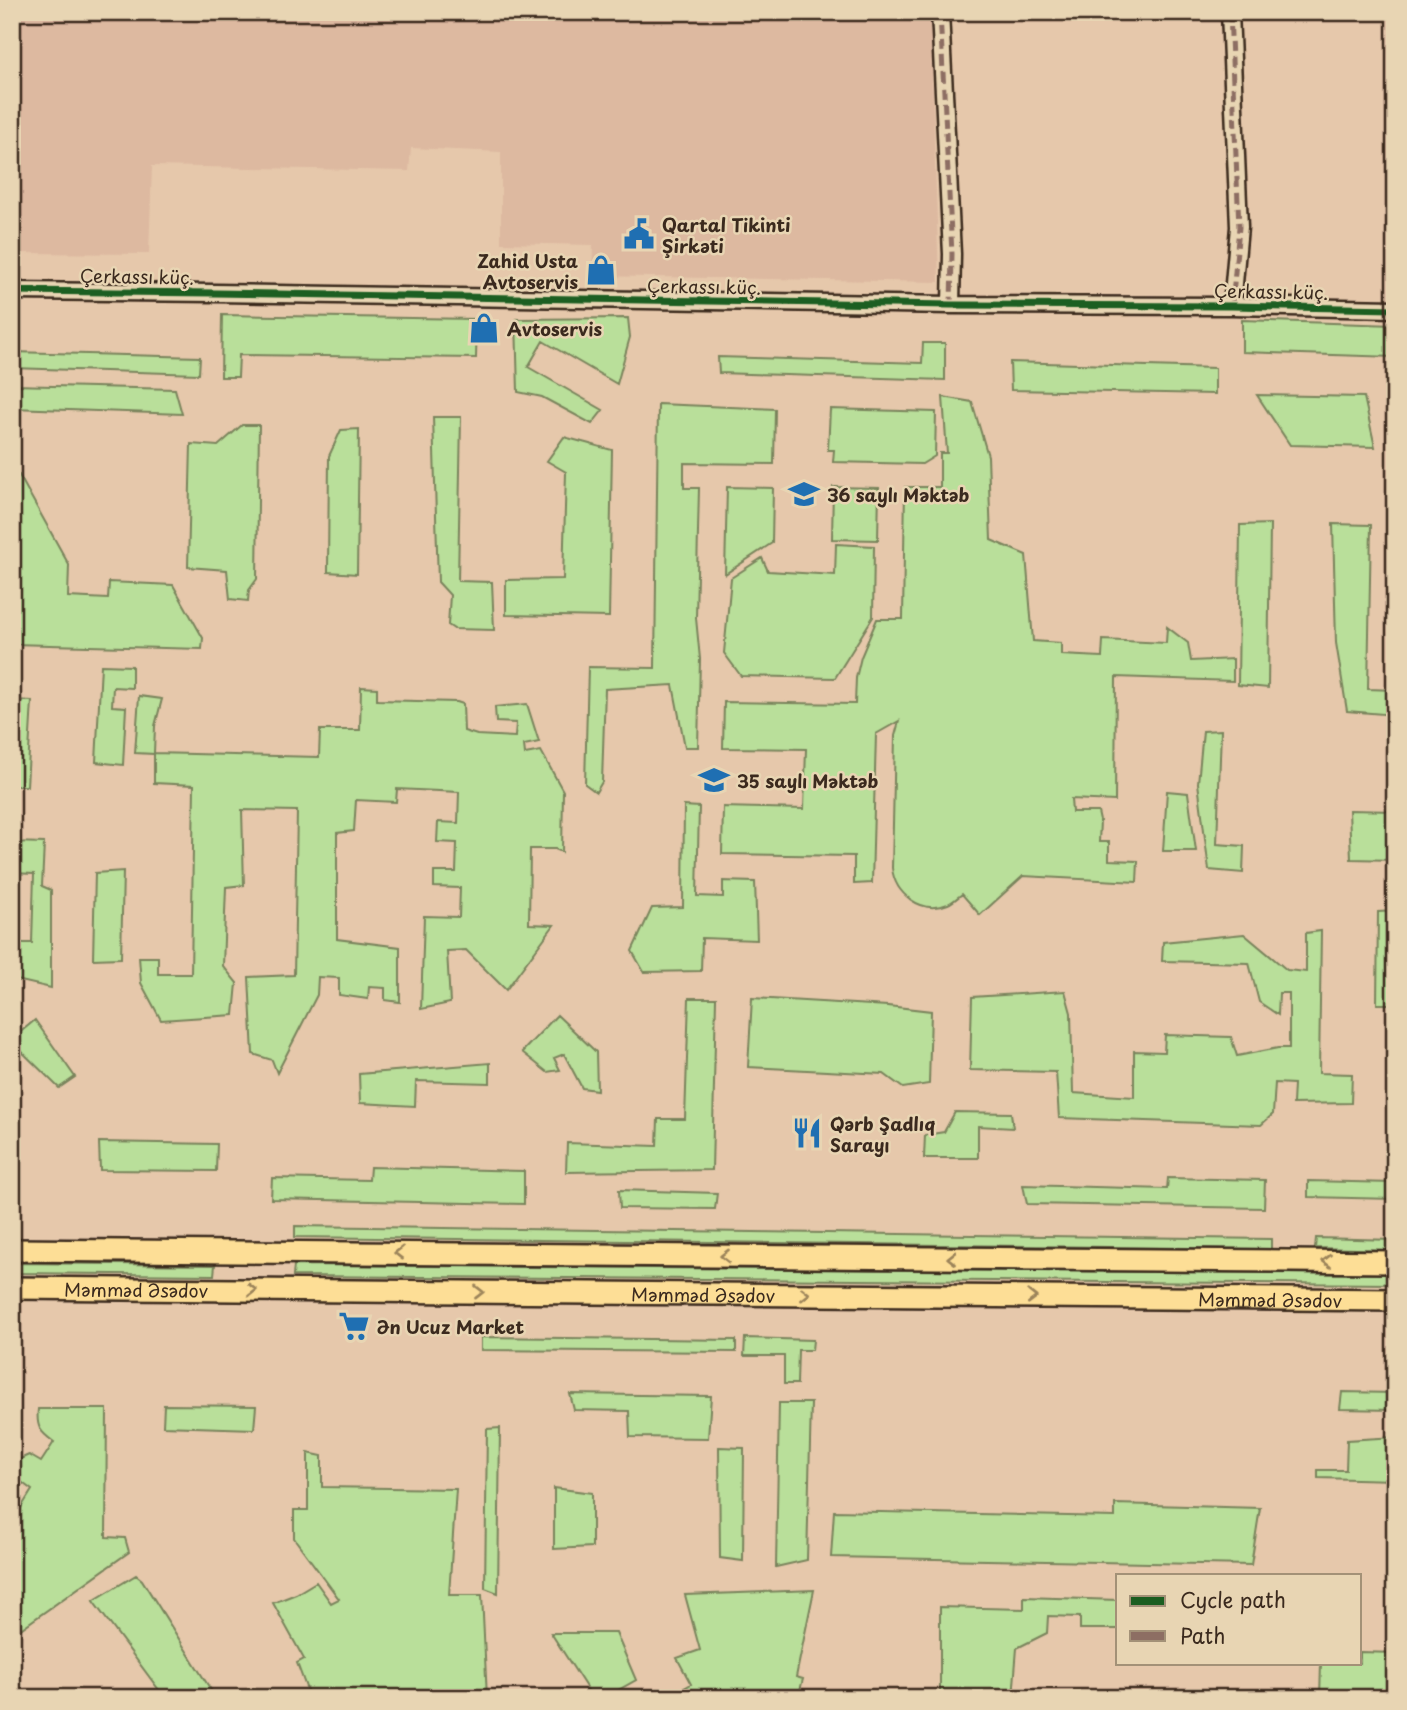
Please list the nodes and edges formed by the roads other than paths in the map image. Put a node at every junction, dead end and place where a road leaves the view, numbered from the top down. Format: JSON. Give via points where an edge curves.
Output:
{"nodes":[{"id":1,"x":940,"y":12,"type":"edge"},
{"id":2,"x":1230,"y":12,"type":"edge"},
{"id":3,"x":12,"y":291,"type":"edge"},
{"id":4,"x":951,"y":305,"type":"junction"},
{"id":5,"x":1232,"y":306,"type":"junction"},
{"id":6,"x":1395,"y":309,"type":"edge"},
{"id":7,"x":12,"y":1250,"type":"edge"},
{"id":8,"x":1395,"y":1262,"type":"edge"},
{"id":9,"x":12,"y":1288,"type":"edge"},
{"id":10,"x":1395,"y":1300,"type":"edge"}],
"edges":[{"from":1,"to":4,"type":"street"},
{"from":2,"to":5,"type":"street","via":[[1239,227]]},
{"from":3,"to":4,"type":"street","name":"Çerkassı küç."},
{"from":4,"to":5,"type":"street","name":"Çerkassı küç."},
{"from":5,"to":6,"type":"street","name":"Çerkassı küç."},
{"from":8,"to":7,"type":"main road","one_way":true},
{"from":9,"to":10,"type":"main road","name":"Məmməd Əsədov","one_way":true}]}
